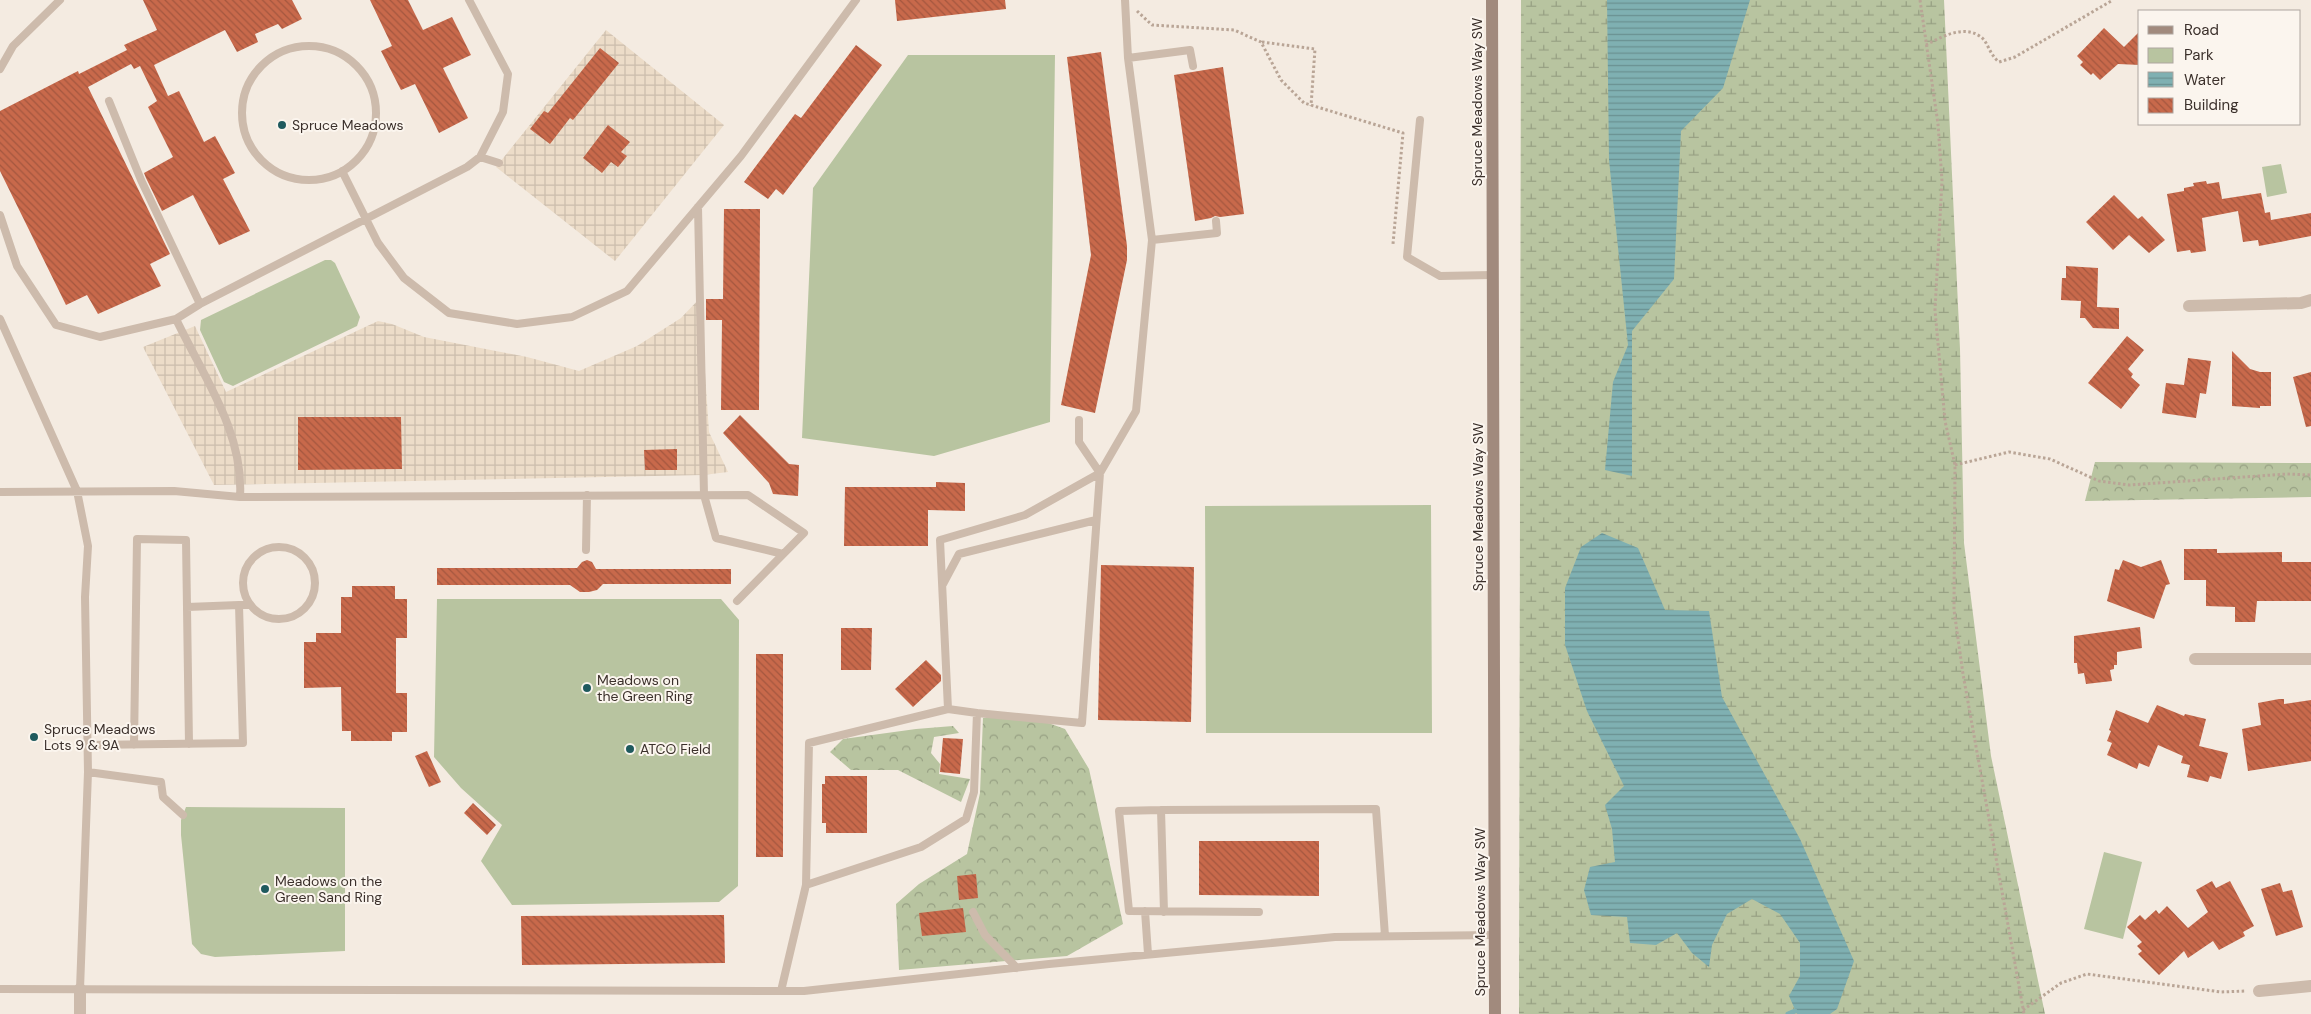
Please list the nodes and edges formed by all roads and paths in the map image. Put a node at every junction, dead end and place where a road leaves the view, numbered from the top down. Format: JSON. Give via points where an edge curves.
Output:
{"nodes":[{"id":1,"x":60,"y":0,"type":"edge"},
{"id":2,"x":469,"y":0,"type":"edge"},
{"id":3,"x":856,"y":0,"type":"edge"},
{"id":4,"x":1125,"y":0,"type":"edge"},
{"id":5,"x":1492,"y":0,"type":"edge"},
{"id":6,"x":1920,"y":0,"type":"edge"},
{"id":7,"x":2112,"y":0,"type":"edge"},
{"id":8,"x":1261,"y":42,"type":"junction"},
{"id":9,"x":1926,"y":45,"type":"junction"},
{"id":10,"x":1128,"y":58,"type":"junction"},
{"id":11,"x":1193,"y":66,"type":"dead end"},
{"id":12,"x":0,"y":69,"type":"edge"},
{"id":13,"x":109,"y":101,"type":"dead end"},
{"id":14,"x":1311,"y":106,"type":"junction"},
{"id":15,"x":1420,"y":120,"type":"dead end"},
{"id":16,"x":480,"y":157,"type":"junction"},
{"id":17,"x":499,"y":163,"type":"dead end"},
{"id":18,"x":342,"y":171,"type":"junction"},
{"id":19,"x":698,"y":207,"type":"junction"},
{"id":20,"x":0,"y":215,"type":"edge"},
{"id":21,"x":365,"y":219,"type":"junction"},
{"id":22,"x":1216,"y":221,"type":"dead end"},
{"id":23,"x":1152,"y":240,"type":"junction"},
{"id":24,"x":1393,"y":244,"type":"dead end"},
{"id":25,"x":1492,"y":275,"type":"junction"},
{"id":26,"x":2311,"y":300,"type":"edge"},
{"id":27,"x":200,"y":304,"type":"junction"},
{"id":28,"x":2189,"y":306,"type":"dead end"},
{"id":29,"x":0,"y":319,"type":"edge"},
{"id":30,"x":176,"y":319,"type":"junction"},
{"id":31,"x":1079,"y":420,"type":"dead end"},
{"id":32,"x":1955,"y":465,"type":"junction"},
{"id":33,"x":1100,"y":473,"type":"junction"},
{"id":34,"x":2311,"y":475,"type":"edge"},
{"id":35,"x":77,"y":491,"type":"junction"},
{"id":36,"x":0,"y":492,"type":"edge"},
{"id":37,"x":586,"y":495,"type":"junction"},
{"id":38,"x":704,"y":495,"type":"junction"},
{"id":39,"x":240,"y":497,"type":"junction"},
{"id":40,"x":1096,"y":520,"type":"junction"},
{"id":41,"x":586,"y":550,"type":"dead end"},
{"id":42,"x":784,"y":554,"type":"junction"},
{"id":43,"x":942,"y":586,"type":"junction"},
{"id":44,"x":737,"y":600,"type":"dead end"},
{"id":45,"x":250,"y":604,"type":"junction"},
{"id":46,"x":240,"y":605,"type":"junction"},
{"id":47,"x":187,"y":607,"type":"junction"},
{"id":48,"x":2195,"y":659,"type":"dead end"},
{"id":49,"x":2311,"y":659,"type":"edge"},
{"id":50,"x":948,"y":708,"type":"junction"},
{"id":51,"x":977,"y":713,"type":"junction"},
{"id":52,"x":189,"y":744,"type":"junction"},
{"id":53,"x":134,"y":745,"type":"junction"},
{"id":54,"x":87,"y":746,"type":"junction"},
{"id":55,"x":88,"y":772,"type":"junction"},
{"id":56,"x":1161,"y":810,"type":"junction"},
{"id":57,"x":183,"y":814,"type":"dead end"},
{"id":58,"x":806,"y":885,"type":"junction"},
{"id":59,"x":1145,"y":911,"type":"junction"},
{"id":60,"x":973,"y":912,"type":"dead end"},
{"id":61,"x":1164,"y":912,"type":"junction"},
{"id":62,"x":1259,"y":912,"type":"dead end"},
{"id":63,"x":1495,"y":935,"type":"junction"},
{"id":64,"x":1385,"y":936,"type":"junction"},
{"id":65,"x":1148,"y":954,"type":"junction"},
{"id":66,"x":1016,"y":968,"type":"junction"},
{"id":67,"x":2311,"y":986,"type":"edge"},
{"id":68,"x":0,"y":989,"type":"edge"},
{"id":69,"x":80,"y":989,"type":"junction"},
{"id":70,"x":781,"y":991,"type":"junction"},
{"id":71,"x":2259,"y":991,"type":"joint"},
{"id":72,"x":2023,"y":1012,"type":"edge"},
{"id":73,"x":80,"y":1014,"type":"edge"},
{"id":74,"x":1495,"y":1014,"type":"edge"}],
"edges":[{"from":1,"to":12,"type":"lane","via":[[13,46]]},
{"from":2,"to":16,"type":"lane","via":[[508,74],[503,112]]},
{"from":3,"to":19,"type":"lane"},
{"from":4,"to":8,"type":"path","via":[[1152,25],[1234,30]]},
{"from":4,"to":10,"type":"lane"},
{"from":5,"to":25,"type":"main road","name":"Spruce Meadows Way SW"},
{"from":6,"to":9,"type":"path"},
{"from":7,"to":9,"type":"path","via":[[2015,57],[1999,62],[1982,38],[1970,32],[1947,34]]},
{"from":8,"to":14,"type":"path","via":[[1281,80]]},
{"from":8,"to":14,"type":"path","via":[[1315,49]]},
{"from":9,"to":32,"type":"path","via":[[1938,124],[1942,180],[1935,310],[1945,421]]},
{"from":10,"to":11,"type":"lane","via":[[1190,50]]},
{"from":10,"to":23,"type":"lane"},
{"from":13,"to":27,"type":"lane","via":[[141,180]]},
{"from":14,"to":24,"type":"path","via":[[1403,133]]},
{"from":15,"to":25,"type":"lane","via":[[1407,257],[1440,276]]},
{"from":16,"to":17,"type":"lane"},
{"from":16,"to":21,"type":"lane","via":[[467,167]]},
{"from":18,"to":18,"type":"lane","via":[[358,158],[370,141],[376,121],[375,100],[367,80],[354,63],[337,52],[316,46],[296,47],[274,55],[256,70],[245,91],[241,114],[249,143],[257,156],[275,171],[296,179],[320,179]]},
{"from":18,"to":21,"type":"lane"},
{"from":19,"to":21,"type":"lane","via":[[627,291],[572,318],[516,324],[449,313],[404,278]]},
{"from":19,"to":38,"type":"lane"},
{"from":20,"to":30,"type":"lane","via":[[17,266],[56,325],[100,337]]},
{"from":21,"to":27,"type":"lane"},
{"from":22,"to":23,"type":"lane","via":[[1217,233]]},
{"from":23,"to":33,"type":"lane","via":[[1136,411]]},
{"from":25,"to":63,"type":"main road","name":"Spruce Meadows Way SW"},
{"from":26,"to":28,"type":"street","via":[[2301,304]]},
{"from":27,"to":30,"type":"lane"},
{"from":29,"to":35,"type":"lane"},
{"from":30,"to":39,"type":"lane","via":[[227,419],[236,451]]},
{"from":31,"to":33,"type":"lane","via":[[1079,442]]},
{"from":32,"to":34,"type":"path","via":[[2009,452],[2050,459],[2099,481],[2129,484]]},
{"from":32,"to":72,"type":"path","via":[[1954,610],[1962,674]]},
{"from":33,"to":40,"type":"lane"},
{"from":33,"to":43,"type":"lane","via":[[1025,515],[940,540]]},
{"from":35,"to":36,"type":"lane"},
{"from":35,"to":39,"type":"lane","via":[[174,491]]},
{"from":35,"to":54,"type":"lane","via":[[88,546],[85,596]]},
{"from":37,"to":38,"type":"lane"},
{"from":37,"to":39,"type":"lane"},
{"from":37,"to":41,"type":"lane"},
{"from":38,"to":42,"type":"lane","via":[[716,538]]},
{"from":38,"to":42,"type":"lane","via":[[748,495],[804,533]]},
{"from":40,"to":43,"type":"lane","via":[[959,554]]},
{"from":40,"to":51,"type":"lane","via":[[1082,723]]},
{"from":42,"to":44,"type":"lane"},
{"from":43,"to":50,"type":"lane"},
{"from":45,"to":45,"type":"lane","via":[[270,618],[282,619],[304,609],[314,589],[311,567],[295,552],[273,548],[262,551],[252,559],[243,581],[244,593]]},
{"from":45,"to":46,"type":"lane"},
{"from":46,"to":47,"type":"lane"},
{"from":46,"to":52,"type":"lane","via":[[244,743]]},
{"from":47,"to":52,"type":"lane"},
{"from":47,"to":53,"type":"lane","via":[[186,540],[137,539]]},
{"from":48,"to":49,"type":"street"},
{"from":50,"to":51,"type":"lane"},
{"from":50,"to":58,"type":"lane","via":[[808,743]]},
{"from":51,"to":58,"type":"lane","via":[[974,792],[966,819],[921,848]]},
{"from":52,"to":53,"type":"lane"},
{"from":53,"to":54,"type":"lane"},
{"from":54,"to":55,"type":"lane"},
{"from":55,"to":57,"type":"lane","via":[[161,782],[163,797]]},
{"from":55,"to":69,"type":"lane"},
{"from":56,"to":59,"type":"lane","via":[[1119,811],[1129,911]]},
{"from":56,"to":61,"type":"lane"},
{"from":56,"to":64,"type":"lane","via":[[1376,809]]},
{"from":58,"to":70,"type":"lane"},
{"from":59,"to":61,"type":"lane"},
{"from":59,"to":65,"type":"lane"},
{"from":60,"to":66,"type":"lane","via":[[985,935]]},
{"from":61,"to":62,"type":"lane"},
{"from":63,"to":64,"type":"lane"},
{"from":63,"to":74,"type":"main road","name":"Spruce Meadows Way SW"},
{"from":64,"to":65,"type":"lane","via":[[1336,937]]},
{"from":65,"to":66,"type":"lane"},
{"from":66,"to":70,"type":"lane"},
{"from":67,"to":71,"type":"street"},
{"from":68,"to":69,"type":"lane"},
{"from":69,"to":70,"type":"lane"},
{"from":69,"to":73,"type":"street"},
{"from":71,"to":72,"type":"path","via":[[2221,992],[2087,974],[2061,983]]}]}
